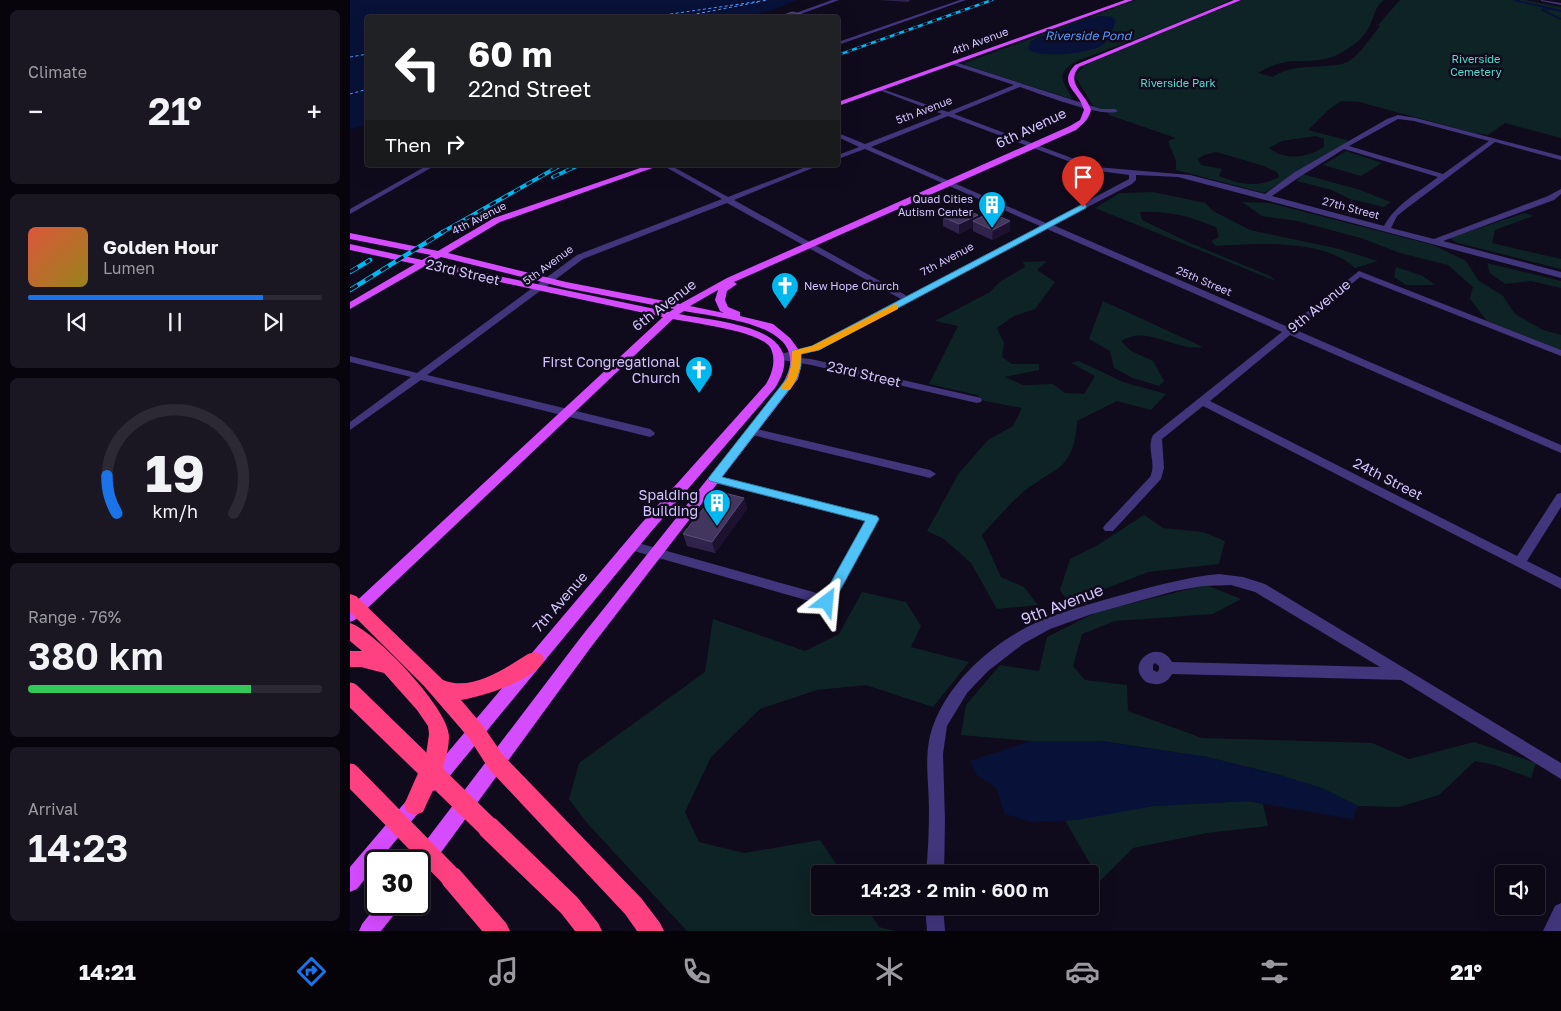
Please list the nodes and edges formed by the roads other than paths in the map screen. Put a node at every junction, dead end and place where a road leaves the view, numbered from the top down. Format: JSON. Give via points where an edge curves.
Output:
{"nodes":[{"id":1,"x":837,"y":0,"type":"edge"},
{"id":2,"x":964,"y":0,"type":"edge"},
{"id":3,"x":1130,"y":0,"type":"edge"},
{"id":4,"x":1238,"y":0,"type":"edge"},
{"id":5,"x":1543,"y":0,"type":"edge"},
{"id":6,"x":1561,"y":4,"type":"edge"},
{"id":7,"x":793,"y":15,"type":"edge"},
{"id":8,"x":840,"y":43,"type":"edge"},
{"id":9,"x":955,"y":64,"type":"junction"},
{"id":10,"x":1019,"y":85,"type":"junction"},
{"id":11,"x":880,"y":89,"type":"junction"},
{"id":12,"x":840,"y":103,"type":"edge"},
{"id":13,"x":1088,"y":107,"type":"junction"},
{"id":14,"x":1115,"y":111,"type":"dead end"},
{"id":15,"x":948,"y":114,"type":"junction"},
{"id":16,"x":840,"y":136,"type":"edge"},
{"id":17,"x":1494,"y":140,"type":"junction"},
{"id":18,"x":1032,"y":146,"type":"junction"},
{"id":19,"x":864,"y":147,"type":"junction"},
{"id":20,"x":1344,"y":147,"type":"junction"},
{"id":21,"x":840,"y":156,"type":"edge"},
{"id":22,"x":1561,"y":158,"type":"edge"},
{"id":23,"x":427,"y":167,"type":"edge"},
{"id":24,"x":428,"y":167,"type":"edge"},
{"id":25,"x":651,"y":167,"type":"edge"},
{"id":26,"x":669,"y":167,"type":"edge"},
{"id":27,"x":812,"y":167,"type":"edge"},
{"id":28,"x":1133,"y":174,"type":"junction"},
{"id":29,"x":1444,"y":177,"type":"junction"},
{"id":30,"x":948,"y":183,"type":"junction"},
{"id":31,"x":1561,"y":191,"type":"edge"},
{"id":32,"x":1266,"y":197,"type":"junction"},
{"id":33,"x":727,"y":200,"type":"junction"},
{"id":34,"x":350,"y":204,"type":"edge"},
{"id":35,"x":350,"y":212,"type":"edge"},
{"id":36,"x":1047,"y":226,"type":"junction"},
{"id":37,"x":1386,"y":229,"type":"junction"},
{"id":38,"x":350,"y":236,"type":"edge"},
{"id":39,"x":1434,"y":242,"type":"junction"},
{"id":40,"x":810,"y":245,"type":"junction"},
{"id":41,"x":350,"y":247,"type":"edge"},
{"id":42,"x":440,"y":253,"type":"junction"},
{"id":43,"x":424,"y":263,"type":"junction"},
{"id":44,"x":769,"y":263,"type":"junction"},
{"id":45,"x":1561,"y":275,"type":"edge"},
{"id":46,"x":548,"y":280,"type":"junction"},
{"id":47,"x":536,"y":288,"type":"junction"},
{"id":48,"x":908,"y":300,"type":"junction"},
{"id":49,"x":350,"y":306,"type":"edge"},
{"id":50,"x":683,"y":307,"type":"junction"},
{"id":51,"x":672,"y":315,"type":"junction"},
{"id":52,"x":769,"y":326,"type":"junction"},
{"id":53,"x":1289,"y":330,"type":"junction"},
{"id":54,"x":1561,"y":353,"type":"edge"},
{"id":55,"x":780,"y":357,"type":"junction"},
{"id":56,"x":796,"y":357,"type":"junction"},
{"id":57,"x":350,"y":359,"type":"edge"},
{"id":58,"x":419,"y":376,"type":"junction"},
{"id":59,"x":977,"y":400,"type":"dead end"},
{"id":60,"x":1202,"y":401,"type":"junction"},
{"id":61,"x":567,"y":412,"type":"junction"},
{"id":62,"x":350,"y":427,"type":"edge"},
{"id":63,"x":752,"y":432,"type":"junction"},
{"id":64,"x":650,"y":433,"type":"dead end"},
{"id":65,"x":1561,"y":449,"type":"edge"},
{"id":66,"x":930,"y":474,"type":"dead end"},
{"id":67,"x":714,"y":479,"type":"junction"},
{"id":68,"x":1561,"y":497,"type":"edge"},
{"id":69,"x":1108,"y":528,"type":"dead end"},
{"id":70,"x":631,"y":546,"type":"junction"},
{"id":71,"x":655,"y":554,"type":"junction"},
{"id":72,"x":1519,"y":563,"type":"junction"},
{"id":73,"x":1561,"y":584,"type":"edge"},
{"id":74,"x":353,"y":608,"type":"edge"},
{"id":75,"x":350,"y":630,"type":"edge"},
{"id":76,"x":350,"y":659,"type":"edge"},
{"id":77,"x":535,"y":660,"type":"junction"},
{"id":78,"x":388,"y":666,"type":"junction"},
{"id":79,"x":1168,"y":668,"type":"dead end"},
{"id":80,"x":1405,"y":674,"type":"junction"},
{"id":81,"x":431,"y":680,"type":"junction"},
{"id":82,"x":350,"y":693,"type":"edge"},
{"id":83,"x":476,"y":732,"type":"junction"},
{"id":84,"x":496,"y":762,"type":"junction"},
{"id":85,"x":1561,"y":772,"type":"edge"},
{"id":86,"x":350,"y":774,"type":"edge"},
{"id":87,"x":414,"y":805,"type":"junction"},
{"id":88,"x":430,"y":851,"type":"edge"},
{"id":89,"x":935,"y":865,"type":"edge"},
{"id":90,"x":350,"y":882,"type":"edge"},
{"id":91,"x":1561,"y":912,"type":"edge"},
{"id":92,"x":381,"y":915,"type":"edge"},
{"id":93,"x":935,"y":915,"type":"edge"},
{"id":94,"x":368,"y":931,"type":"edge"},
{"id":95,"x":498,"y":931,"type":"edge"},
{"id":96,"x":590,"y":931,"type":"edge"},
{"id":97,"x":652,"y":931,"type":"edge"},
{"id":98,"x":936,"y":931,"type":"edge"},
{"id":99,"x":1552,"y":931,"type":"edge"}],
"edges":[{"from":1,"to":7,"type":"street"},
{"from":2,"to":8,"type":"street"},
{"from":3,"to":9,"type":"main road","name":"4th Avenue"},
{"from":4,"to":13,"type":"main road","via":[[1077,66],[1071,72],[1070,80]]},
{"from":5,"to":6,"type":"street"},
{"from":9,"to":10,"type":"street"},
{"from":9,"to":11,"type":"main road","name":"4th Avenue"},
{"from":10,"to":13,"type":"street"},
{"from":10,"to":15,"type":"street","name":"5th Avenue"},
{"from":11,"to":12,"type":"main road","name":"4th Avenue"},
{"from":11,"to":15,"type":"street","name":"27th Street"},
{"from":13,"to":14,"type":"street","via":[[1103,112]]},
{"from":13,"to":18,"type":"main road","name":"6th Avenue","via":[[1086,116],[1078,124]]},
{"from":15,"to":18,"type":"street","name":"27th Street"},
{"from":15,"to":19,"type":"street","name":"5th Avenue"},
{"from":16,"to":19,"type":"street","name":"25th Street"},
{"from":17,"to":20,"type":"street","via":[[1398,117]]},
{"from":17,"to":22,"type":"street"},
{"from":17,"to":29,"type":"street"},
{"from":18,"to":28,"type":"street","name":"27th Street","via":[[1094,169]]},
{"from":18,"to":30,"type":"main road","name":"6th Avenue"},
{"from":19,"to":21,"type":"street","name":"5th Avenue"},
{"from":19,"to":30,"type":"street","name":"25th Street"},
{"from":20,"to":29,"type":"street"},
{"from":20,"to":32,"type":"street"},
{"from":23,"to":34,"type":"street"},
{"from":24,"to":35,"type":"street"},
{"from":25,"to":42,"type":"main road","name":"4th Avenue","via":[[497,220]]},
{"from":26,"to":33,"type":"street"},
{"from":27,"to":33,"type":"street","name":"5th Avenue"},
{"from":28,"to":32,"type":"street","name":"27th Street","via":[[1181,175]]},
{"from":28,"to":36,"type":"street","name":"7th Avenue","via":[[1129,182]]},
{"from":29,"to":37,"type":"street","via":[[1399,210]]},
{"from":30,"to":36,"type":"street","name":"25th Street"},
{"from":30,"to":40,"type":"main road","name":"6th Avenue"},
{"from":31,"to":39,"type":"street","via":[[1551,198]]},
{"from":32,"to":37,"type":"street","name":"27th Street"},
{"from":33,"to":40,"type":"street"},
{"from":33,"to":46,"type":"street","name":"5th Avenue","via":[[584,254]]},
{"from":36,"to":48,"type":"street","name":"7th Avenue"},
{"from":36,"to":53,"type":"street","name":"25th Street"},
{"from":37,"to":39,"type":"street","name":"27th Street"},
{"from":38,"to":42,"type":"main road","name":"23rd Street"},
{"from":39,"to":45,"type":"street","name":"27th Street"},
{"from":40,"to":44,"type":"main road","name":"6th Avenue"},
{"from":40,"to":48,"type":"street"},
{"from":41,"to":43,"type":"main road","name":"23rd Street"},
{"from":42,"to":43,"type":"main road","name":"4th Avenue"},
{"from":42,"to":46,"type":"main road","name":"23rd Street"},
{"from":43,"to":47,"type":"main road","name":"23rd Street"},
{"from":43,"to":49,"type":"main road","name":"4th Avenue"},
{"from":44,"to":50,"type":"main road","name":"6th Avenue"},
{"from":44,"to":52,"type":"main road","via":[[729,285],[723,290],[720,300],[724,309]]},
{"from":46,"to":47,"type":"street","name":"5th Avenue"},
{"from":46,"to":50,"type":"main road","name":"23rd Street"},
{"from":47,"to":51,"type":"main road","name":"23rd Street"},
{"from":47,"to":58,"type":"street","name":"5th Avenue"},
{"from":48,"to":56,"type":"street","name":"7th Avenue"},
{"from":50,"to":51,"type":"main road","name":"6th Avenue"},
{"from":50,"to":52,"type":"main road","name":"23rd Street"},
{"from":51,"to":55,"type":"main road","name":"23rd Street","via":[[758,335],[774,345]]},
{"from":51,"to":61,"type":"main road","name":"6th Avenue"},
{"from":52,"to":56,"type":"main road","name":"23rd Street","via":[[786,340]]},
{"from":53,"to":54,"type":"street","name":"9th Avenue","via":[[1359,274]]},
{"from":53,"to":60,"type":"street","name":"9th Avenue"},
{"from":53,"to":65,"type":"street","name":"25th Street"},
{"from":55,"to":56,"type":"street","name":"23rd Street"},
{"from":55,"to":70,"type":"main road","name":"7th Avenue","via":[[771,386]]},
{"from":56,"to":59,"type":"street","name":"23rd Street"},
{"from":56,"to":63,"type":"main road","via":[[792,379]]},
{"from":57,"to":58,"type":"street"},
{"from":58,"to":61,"type":"street"},
{"from":58,"to":62,"type":"street","name":"5th Avenue"},
{"from":60,"to":69,"type":"street","name":"9th Avenue","via":[[1156,438],[1154,444],[1159,472]]},
{"from":60,"to":72,"type":"street","name":"24th Street"},
{"from":61,"to":64,"type":"street"},
{"from":61,"to":74,"type":"main road","name":"6th Avenue"},
{"from":63,"to":66,"type":"street"},
{"from":63,"to":67,"type":"main road"},
{"from":67,"to":71,"type":"main road"},
{"from":67,"to":71,"type":"street","via":[[872,519],[827,602]]},
{"from":68,"to":72,"type":"street"},
{"from":70,"to":71,"type":"street"},
{"from":70,"to":77,"type":"main road","name":"7th Avenue"},
{"from":71,"to":84,"type":"main road"},
{"from":72,"to":73,"type":"street","name":"24th Street"},
{"from":74,"to":81,"type":"highway"},
{"from":75,"to":78,"type":"highway"},
{"from":76,"to":78,"type":"highway"},
{"from":77,"to":81,"type":"highway","via":[[494,685],[471,692],[448,694]]},
{"from":77,"to":83,"type":"main road","name":"7th Avenue"},
{"from":78,"to":87,"type":"highway","via":[[424,704],[438,726],[434,765]]},
{"from":79,"to":80,"type":"street"},
{"from":80,"to":85,"type":"street"},
{"from":80,"to":89,"type":"street","name":"9th Avenue","via":[[1260,588],[1233,580],[1188,582],[1042,627],[1019,640],[971,678],[957,695],[940,727],[934,761]]},
{"from":81,"to":83,"type":"highway"},
{"from":82,"to":96,"type":"highway","bridge":true,"via":[[569,905]]},
{"from":83,"to":84,"type":"highway"},
{"from":83,"to":87,"type":"main road","name":"7th Avenue"},
{"from":84,"to":88,"type":"main road"},
{"from":84,"to":97,"type":"highway","via":[[633,906]]},
{"from":86,"to":95,"type":"highway","bridge":true},
{"from":87,"to":90,"type":"main road","name":"7th Avenue"},
{"from":91,"to":99,"type":"street"},
{"from":92,"to":94,"type":"main road"},
{"from":93,"to":98,"type":"street"}]}
